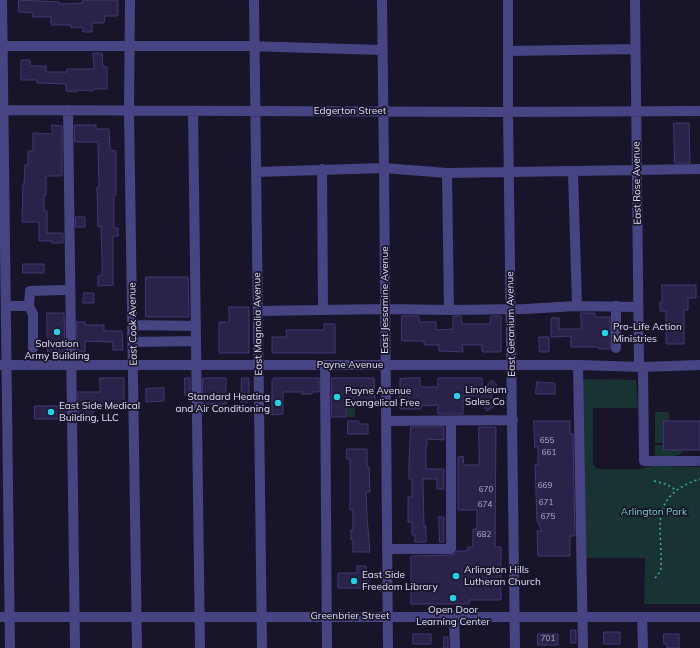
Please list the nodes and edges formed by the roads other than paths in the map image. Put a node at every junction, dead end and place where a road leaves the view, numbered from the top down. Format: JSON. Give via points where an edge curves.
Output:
{"nodes":[{"id":1,"x":2,"y":0,"type":"edge"},
{"id":2,"x":130,"y":0,"type":"edge"},
{"id":3,"x":254,"y":0,"type":"edge"},
{"id":4,"x":382,"y":0,"type":"edge"},
{"id":5,"x":508,"y":0,"type":"edge"},
{"id":6,"x":635,"y":0,"type":"edge"},
{"id":7,"x":2,"y":46,"type":"edge"},
{"id":8,"x":130,"y":46,"type":"junction"},
{"id":9,"x":255,"y":46,"type":"junction"},
{"id":10,"x":635,"y":49,"type":"junction"},
{"id":11,"x":382,"y":50,"type":"junction"},
{"id":12,"x":508,"y":51,"type":"junction"},
{"id":13,"x":2,"y":110,"type":"edge"},
{"id":14,"x":68,"y":110,"type":"junction"},
{"id":15,"x":129,"y":110,"type":"junction"},
{"id":16,"x":193,"y":110,"type":"junction"},
{"id":17,"x":255,"y":110,"type":"junction"},
{"id":18,"x":383,"y":111,"type":"junction"},
{"id":19,"x":636,"y":111,"type":"junction"},
{"id":20,"x":700,"y":111,"type":"edge"},
{"id":21,"x":508,"y":112,"type":"junction"},
{"id":22,"x":384,"y":168,"type":"junction"},
{"id":23,"x":700,"y":169,"type":"edge"},
{"id":24,"x":322,"y":170,"type":"junction"},
{"id":25,"x":637,"y":170,"type":"junction"},
{"id":26,"x":256,"y":172,"type":"junction"},
{"id":27,"x":509,"y":172,"type":"junction"},
{"id":28,"x":573,"y":172,"type":"junction"},
{"id":29,"x":448,"y":173,"type":"junction"},
{"id":30,"x":63,"y":290,"type":"dead end"},
{"id":31,"x":7,"y":306,"type":"junction"},
{"id":32,"x":29,"y":306,"type":"junction"},
{"id":33,"x":577,"y":306,"type":"junction"},
{"id":34,"x":616,"y":306,"type":"junction"},
{"id":35,"x":638,"y":307,"type":"junction"},
{"id":36,"x":384,"y":309,"type":"junction"},
{"id":37,"x":511,"y":309,"type":"junction"},
{"id":38,"x":323,"y":310,"type":"junction"},
{"id":39,"x":449,"y":310,"type":"junction"},
{"id":40,"x":258,"y":311,"type":"junction"},
{"id":41,"x":133,"y":326,"type":"junction"},
{"id":42,"x":196,"y":326,"type":"junction"},
{"id":43,"x":196,"y":341,"type":"junction"},
{"id":44,"x":133,"y":342,"type":"junction"},
{"id":45,"x":34,"y":348,"type":"dead end"},
{"id":46,"x":616,"y":348,"type":"dead end"},
{"id":47,"x":578,"y":364,"type":"junction"},
{"id":48,"x":3,"y":365,"type":"edge"},
{"id":49,"x":71,"y":365,"type":"junction"},
{"id":50,"x":325,"y":365,"type":"junction"},
{"id":51,"x":385,"y":365,"type":"junction"},
{"id":52,"x":512,"y":365,"type":"junction"},
{"id":53,"x":700,"y":365,"type":"edge"},
{"id":54,"x":133,"y":366,"type":"junction"},
{"id":55,"x":197,"y":366,"type":"junction"},
{"id":56,"x":259,"y":366,"type":"junction"},
{"id":57,"x":641,"y":366,"type":"junction"},
{"id":58,"x":513,"y":420,"type":"junction"},
{"id":59,"x":386,"y":421,"type":"junction"},
{"id":60,"x":451,"y":421,"type":"junction"},
{"id":61,"x":698,"y":461,"type":"dead end"},
{"id":62,"x":387,"y":549,"type":"junction"},
{"id":63,"x":75,"y":616,"type":"junction"},
{"id":64,"x":200,"y":616,"type":"junction"},
{"id":65,"x":262,"y":616,"type":"junction"},
{"id":66,"x":327,"y":616,"type":"junction"},
{"id":67,"x":387,"y":616,"type":"junction"},
{"id":68,"x":454,"y":616,"type":"junction"},
{"id":69,"x":515,"y":616,"type":"junction"},
{"id":70,"x":5,"y":617,"type":"edge"},
{"id":71,"x":582,"y":617,"type":"junction"},
{"id":72,"x":642,"y":617,"type":"junction"},
{"id":73,"x":700,"y":617,"type":"edge"},
{"id":74,"x":136,"y":618,"type":"junction"},
{"id":75,"x":10,"y":648,"type":"edge"},
{"id":76,"x":75,"y":648,"type":"edge"},
{"id":77,"x":137,"y":648,"type":"edge"},
{"id":78,"x":200,"y":648,"type":"edge"},
{"id":79,"x":262,"y":648,"type":"edge"},
{"id":80,"x":327,"y":648,"type":"edge"},
{"id":81,"x":388,"y":648,"type":"edge"},
{"id":82,"x":455,"y":648,"type":"edge"},
{"id":83,"x":515,"y":648,"type":"edge"},
{"id":84,"x":583,"y":648,"type":"edge"},
{"id":85,"x":643,"y":648,"type":"edge"}],
"edges":[{"from":1,"to":7,"type":"street"},
{"from":2,"to":8,"type":"street","name":"East Cook Avenue"},
{"from":3,"to":9,"type":"street","name":"East Magnolia Avenue"},
{"from":4,"to":11,"type":"street","name":"East Jessamine Avenue"},
{"from":5,"to":12,"type":"street","name":"East Geranium Avenue"},
{"from":6,"to":10,"type":"street","name":"East Rose Avenue"},
{"from":7,"to":8,"type":"street"},
{"from":7,"to":13,"type":"street"},
{"from":8,"to":9,"type":"street"},
{"from":8,"to":15,"type":"street","name":"East Cook Avenue"},
{"from":9,"to":11,"type":"street"},
{"from":9,"to":17,"type":"street","name":"East Magnolia Avenue"},
{"from":10,"to":12,"type":"street"},
{"from":10,"to":19,"type":"street","name":"East Rose Avenue"},
{"from":11,"to":18,"type":"street","name":"East Jessamine Avenue"},
{"from":12,"to":21,"type":"street","name":"East Geranium Avenue"},
{"from":13,"to":14,"type":"street","name":"Edgerton Street"},
{"from":13,"to":31,"type":"street"},
{"from":14,"to":15,"type":"street","name":"Edgerton Street"},
{"from":14,"to":49,"type":"street"},
{"from":15,"to":16,"type":"street","name":"Edgerton Street"},
{"from":15,"to":41,"type":"street","name":"East Cook Avenue"},
{"from":16,"to":17,"type":"street","name":"Edgerton Street"},
{"from":16,"to":42,"type":"street"},
{"from":17,"to":18,"type":"street","name":"Edgerton Street"},
{"from":17,"to":26,"type":"street","name":"East Magnolia Avenue"},
{"from":18,"to":21,"type":"street","name":"Edgerton Street"},
{"from":18,"to":22,"type":"street","name":"East Jessamine Avenue"},
{"from":19,"to":20,"type":"street","name":"Edgerton Street"},
{"from":19,"to":21,"type":"street","name":"Edgerton Street"},
{"from":19,"to":25,"type":"street","name":"East Rose Avenue"},
{"from":21,"to":27,"type":"street","name":"East Geranium Avenue"},
{"from":22,"to":24,"type":"street"},
{"from":22,"to":29,"type":"street"},
{"from":22,"to":36,"type":"street","name":"East Jessamine Avenue"},
{"from":23,"to":25,"type":"street"},
{"from":24,"to":26,"type":"street"},
{"from":24,"to":38,"type":"street"},
{"from":25,"to":28,"type":"street"},
{"from":25,"to":35,"type":"street","name":"East Rose Avenue"},
{"from":26,"to":40,"type":"street","name":"East Magnolia Avenue"},
{"from":27,"to":28,"type":"street"},
{"from":27,"to":29,"type":"street"},
{"from":27,"to":37,"type":"street","name":"East Geranium Avenue"},
{"from":28,"to":33,"type":"street"},
{"from":29,"to":39,"type":"street"},
{"from":30,"to":32,"type":"street","via":[[30,291]]},
{"from":31,"to":32,"type":"street"},
{"from":31,"to":48,"type":"street"},
{"from":32,"to":45,"type":"street","via":[[33,314]]},
{"from":33,"to":34,"type":"street"},
{"from":33,"to":37,"type":"street"},
{"from":34,"to":35,"type":"street"},
{"from":34,"to":46,"type":"street"},
{"from":35,"to":57,"type":"street","name":"East Rose Avenue"},
{"from":36,"to":38,"type":"street"},
{"from":36,"to":39,"type":"street"},
{"from":36,"to":51,"type":"street","name":"East Jessamine Avenue"},
{"from":37,"to":39,"type":"street"},
{"from":37,"to":52,"type":"street","name":"East Geranium Avenue"},
{"from":38,"to":40,"type":"street"},
{"from":40,"to":56,"type":"street","name":"East Magnolia Avenue"},
{"from":41,"to":42,"type":"street"},
{"from":41,"to":44,"type":"street","name":"East Cook Avenue"},
{"from":42,"to":43,"type":"street"},
{"from":43,"to":44,"type":"street"},
{"from":43,"to":55,"type":"street"},
{"from":44,"to":54,"type":"street","name":"East Cook Avenue"},
{"from":47,"to":52,"type":"street","name":"Payne Avenue"},
{"from":47,"to":57,"type":"street","name":"Payne Avenue"},
{"from":47,"to":71,"type":"street"},
{"from":48,"to":49,"type":"street","name":"Payne Avenue"},
{"from":48,"to":70,"type":"street"},
{"from":49,"to":54,"type":"street","name":"Payne Avenue"},
{"from":49,"to":63,"type":"street"},
{"from":50,"to":51,"type":"street","name":"Payne Avenue"},
{"from":50,"to":56,"type":"street","name":"Payne Avenue"},
{"from":50,"to":66,"type":"street"},
{"from":51,"to":52,"type":"street","name":"Payne Avenue"},
{"from":51,"to":59,"type":"street","name":"East Jessamine Avenue"},
{"from":52,"to":58,"type":"street","name":"East Geranium Avenue"},
{"from":53,"to":57,"type":"street","name":"Payne Avenue"},
{"from":54,"to":55,"type":"street","name":"Payne Avenue"},
{"from":54,"to":74,"type":"street","name":"East Cook Avenue"},
{"from":55,"to":56,"type":"street","name":"Payne Avenue"},
{"from":55,"to":64,"type":"street"},
{"from":56,"to":65,"type":"street","name":"East Magnolia Avenue"},
{"from":57,"to":61,"type":"street","name":"East Rose Avenue","via":[[644,461]]},
{"from":58,"to":60,"type":"street"},
{"from":58,"to":69,"type":"street","name":"East Geranium Avenue"},
{"from":59,"to":60,"type":"street"},
{"from":59,"to":62,"type":"street","name":"East Jessamine Avenue"},
{"from":60,"to":62,"type":"street","via":[[451,549]]},
{"from":62,"to":67,"type":"street","name":"East Jessamine Avenue"},
{"from":63,"to":70,"type":"street","name":"Greenbrier Street"},
{"from":63,"to":74,"type":"street","name":"Greenbrier Street"},
{"from":63,"to":76,"type":"street"},
{"from":64,"to":65,"type":"street","name":"Greenbrier Street"},
{"from":64,"to":74,"type":"street","name":"Greenbrier Street"},
{"from":64,"to":78,"type":"street"},
{"from":65,"to":66,"type":"street","name":"Greenbrier Street"},
{"from":65,"to":79,"type":"street","name":"East Magnolia Avenue"},
{"from":66,"to":67,"type":"street","name":"Greenbrier Street"},
{"from":66,"to":80,"type":"street"},
{"from":67,"to":68,"type":"street","name":"Greenbrier Street"},
{"from":67,"to":81,"type":"street","name":"East Jessamine Avenue"},
{"from":68,"to":69,"type":"street","name":"Greenbrier Street"},
{"from":68,"to":82,"type":"street"},
{"from":69,"to":71,"type":"street","name":"Greenbrier Street"},
{"from":69,"to":83,"type":"street","name":"East Geranium Avenue"},
{"from":70,"to":75,"type":"street"},
{"from":71,"to":72,"type":"street","name":"Greenbrier Street"},
{"from":71,"to":84,"type":"street"},
{"from":72,"to":73,"type":"street","name":"Greenbrier Street"},
{"from":72,"to":85,"type":"street"},
{"from":74,"to":77,"type":"street","name":"East Cook Avenue"}]}
